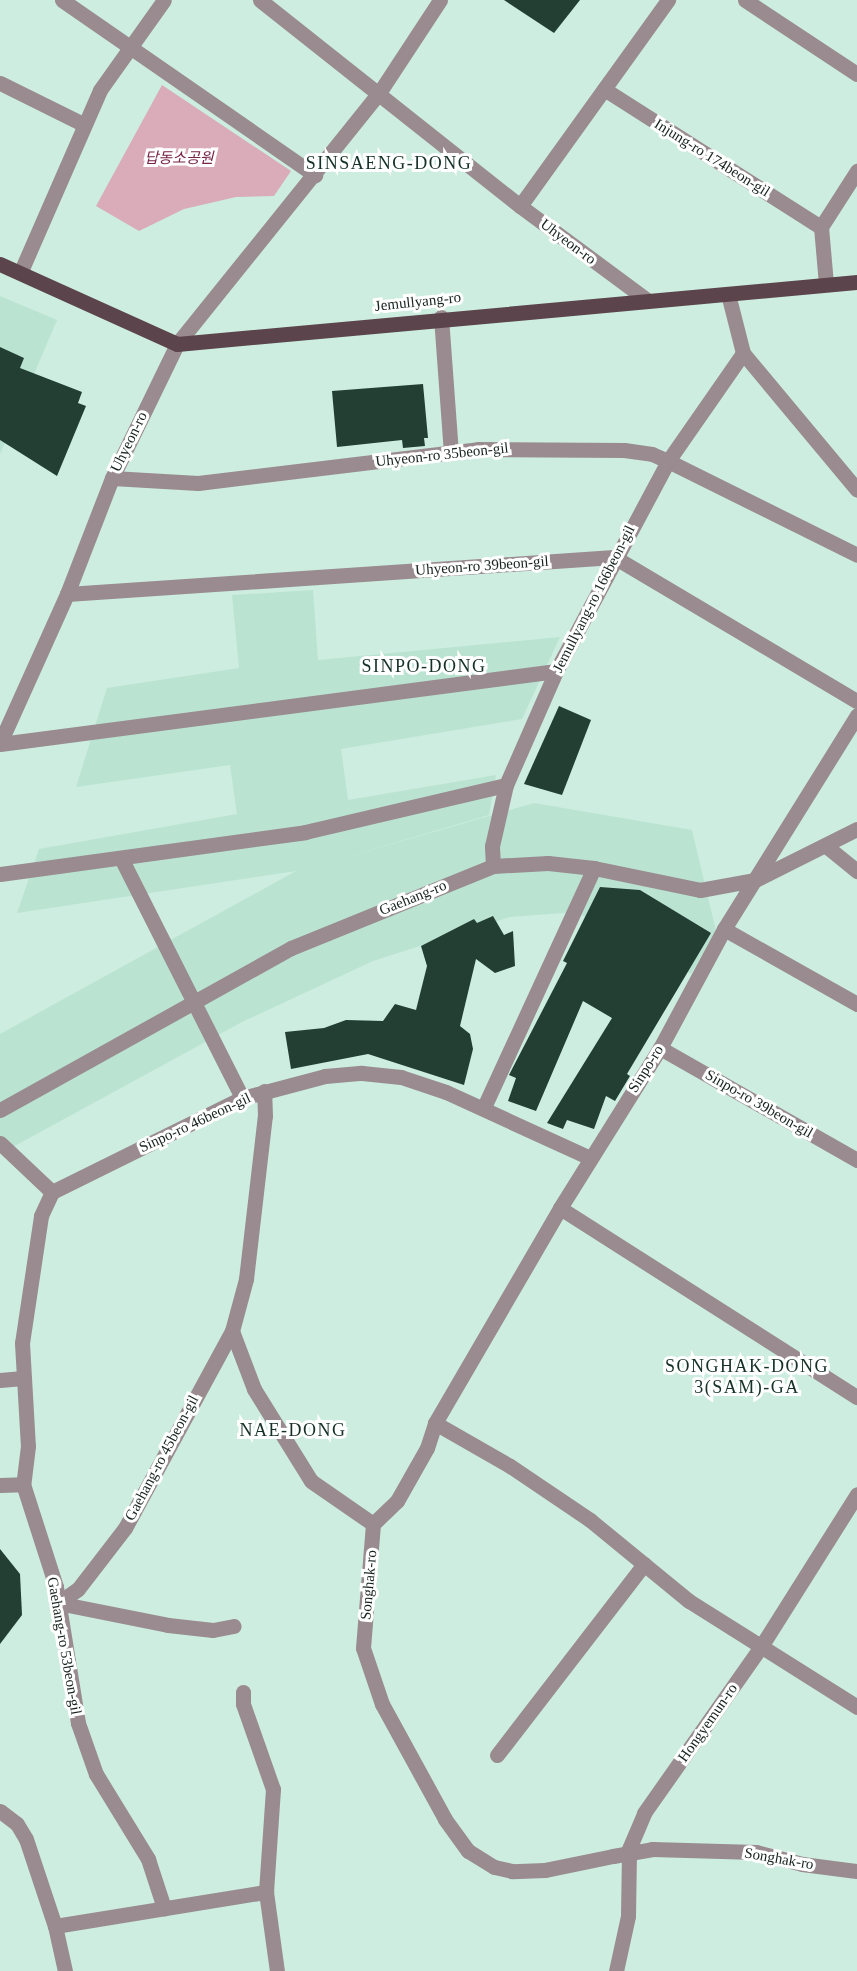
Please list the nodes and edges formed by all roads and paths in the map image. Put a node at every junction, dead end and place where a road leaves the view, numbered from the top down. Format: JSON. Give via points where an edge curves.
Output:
{"nodes":[{"id":1,"x":62,"y":0,"type":"edge"},
{"id":2,"x":164,"y":0,"type":"edge"},
{"id":3,"x":260,"y":0,"type":"edge"},
{"id":4,"x":440,"y":0,"type":"edge"},
{"id":5,"x":668,"y":0,"type":"edge"},
{"id":6,"x":745,"y":0,"type":"edge"},
{"id":7,"x":130,"y":48,"type":"junction"},
{"id":8,"x":857,"y":74,"type":"edge"},
{"id":9,"x":0,"y":83,"type":"edge"},
{"id":10,"x":604,"y":90,"type":"junction"},
{"id":11,"x":379,"y":93,"type":"junction"},
{"id":12,"x":83,"y":124,"type":"junction"},
{"id":13,"x":857,"y":171,"type":"edge"},
{"id":14,"x":315,"y":175,"type":"junction"},
{"id":15,"x":520,"y":206,"type":"junction"},
{"id":16,"x":821,"y":227,"type":"junction"},
{"id":17,"x":0,"y":264,"type":"edge"},
{"id":18,"x":21,"y":271,"type":"junction"},
{"id":19,"x":857,"y":282,"type":"edge"},
{"id":20,"x":826,"y":284,"type":"junction"},
{"id":21,"x":728,"y":294,"type":"junction"},
{"id":22,"x":647,"y":300,"type":"junction"},
{"id":23,"x":441,"y":317,"type":"junction"},
{"id":24,"x":177,"y":344,"type":"junction"},
{"id":25,"x":743,"y":353,"type":"junction"},
{"id":26,"x":451,"y":452,"type":"junction"},
{"id":27,"x":668,"y":461,"type":"junction"},
{"id":28,"x":112,"y":478,"type":"junction"},
{"id":29,"x":857,"y":490,"type":"edge"},
{"id":30,"x":857,"y":555,"type":"edge"},
{"id":31,"x":614,"y":556,"type":"junction"},
{"id":32,"x":67,"y":594,"type":"junction"},
{"id":33,"x":556,"y":671,"type":"junction"},
{"id":34,"x":857,"y":701,"type":"edge"},
{"id":35,"x":857,"y":715,"type":"edge"},
{"id":36,"x":0,"y":743,"type":"edge"},
{"id":37,"x":506,"y":785,"type":"junction"},
{"id":38,"x":857,"y":829,"type":"edge"},
{"id":39,"x":826,"y":846,"type":"junction"},
{"id":40,"x":121,"y":858,"type":"junction"},
{"id":41,"x":493,"y":866,"type":"junction"},
{"id":42,"x":594,"y":868,"type":"junction"},
{"id":43,"x":857,"y":871,"type":"edge"},
{"id":44,"x":0,"y":874,"type":"edge"},
{"id":45,"x":755,"y":880,"type":"junction"},
{"id":46,"x":724,"y":929,"type":"junction"},
{"id":47,"x":195,"y":1002,"type":"junction"},
{"id":48,"x":857,"y":1004,"type":"edge"},
{"id":49,"x":660,"y":1048,"type":"junction"},
{"id":50,"x":264,"y":1091,"type":"junction"},
{"id":51,"x":242,"y":1098,"type":"junction"},
{"id":52,"x":484,"y":1107,"type":"junction"},
{"id":53,"x":0,"y":1110,"type":"edge"},
{"id":54,"x":0,"y":1143,"type":"edge"},
{"id":55,"x":590,"y":1158,"type":"junction"},
{"id":56,"x":857,"y":1160,"type":"edge"},
{"id":57,"x":52,"y":1192,"type":"junction"},
{"id":58,"x":560,"y":1208,"type":"junction"},
{"id":59,"x":232,"y":1331,"type":"junction"},
{"id":60,"x":22,"y":1378,"type":"junction"},
{"id":61,"x":0,"y":1380,"type":"edge"},
{"id":62,"x":857,"y":1397,"type":"edge"},
{"id":63,"x":435,"y":1423,"type":"junction"},
{"id":64,"x":23,"y":1484,"type":"junction"},
{"id":65,"x":0,"y":1485,"type":"edge"},
{"id":66,"x":857,"y":1494,"type":"edge"},
{"id":67,"x":373,"y":1524,"type":"junction"},
{"id":68,"x":644,"y":1564,"type":"junction"},
{"id":69,"x":58,"y":1604,"type":"junction"},
{"id":70,"x":234,"y":1626,"type":"dead end"},
{"id":71,"x":762,"y":1645,"type":"junction"},
{"id":72,"x":243,"y":1692,"type":"dead end"},
{"id":73,"x":857,"y":1707,"type":"edge"},
{"id":74,"x":497,"y":1755,"type":"dead end"},
{"id":75,"x":2,"y":1811,"type":"edge"},
{"id":76,"x":857,"y":1871,"type":"edge"},
{"id":77,"x":266,"y":1892,"type":"junction"},
{"id":78,"x":164,"y":1908,"type":"junction"},
{"id":79,"x":55,"y":1926,"type":"junction"},
{"id":80,"x":65,"y":1971,"type":"edge"},
{"id":81,"x":278,"y":1971,"type":"edge"},
{"id":82,"x":616,"y":1971,"type":"edge"}],
"edges":[{"from":1,"to":7,"type":"street"},
{"from":2,"to":7,"type":"street"},
{"from":3,"to":11,"type":"street"},
{"from":4,"to":11,"type":"street","name":"Uhyeon-ro"},
{"from":5,"to":10,"type":"street"},
{"from":6,"to":8,"type":"street"},
{"from":7,"to":12,"type":"street","via":[[100,90]]},
{"from":7,"to":14,"type":"street"},
{"from":9,"to":12,"type":"street"},
{"from":10,"to":15,"type":"street"},
{"from":10,"to":16,"type":"street","name":"Injung-ro 174beon-gil"},
{"from":11,"to":14,"type":"street","name":"Uhyeon-ro"},
{"from":11,"to":15,"type":"street","name":"Uhyeon-ro"},
{"from":12,"to":18,"type":"street"},
{"from":13,"to":16,"type":"street"},
{"from":14,"to":24,"type":"street","name":"Uhyeon-ro"},
{"from":15,"to":22,"type":"street","name":"Uhyeon-ro"},
{"from":16,"to":20,"type":"street"},
{"from":17,"to":18,"type":"main road"},
{"from":18,"to":24,"type":"main road"},
{"from":19,"to":20,"type":"main road","name":"Jemullyang-ro"},
{"from":20,"to":21,"type":"main road","name":"Jemullyang-ro"},
{"from":21,"to":22,"type":"main road","name":"Jemullyang-ro"},
{"from":21,"to":25,"type":"street"},
{"from":22,"to":23,"type":"main road","name":"Jemullyang-ro"},
{"from":23,"to":24,"type":"main road","name":"Jemullyang-ro"},
{"from":23,"to":26,"type":"street"},
{"from":24,"to":28,"type":"street","name":"Uhyeon-ro"},
{"from":25,"to":27,"type":"street","name":"Jemullyang-ro 166beon-gil"},
{"from":25,"to":29,"type":"street"},
{"from":26,"to":27,"type":"street","name":"Uhyeon-ro 35beon-gil","via":[[513,447],[624,450]]},
{"from":26,"to":28,"type":"street","name":"Uhyeon-ro 35beon-gil","via":[[198,483]]},
{"from":27,"to":30,"type":"street","name":"Uhyeon-ro 35beon-gil"},
{"from":27,"to":31,"type":"street","name":"Jemullyang-ro 166beon-gil"},
{"from":28,"to":32,"type":"street","name":"Uhyeon-ro"},
{"from":31,"to":32,"type":"street","name":"Uhyeon-ro 39beon-gil"},
{"from":31,"to":33,"type":"street","name":"Jemullyang-ro 166beon-gil"},
{"from":31,"to":34,"type":"street"},
{"from":32,"to":36,"type":"street","name":"Uhyeon-ro"},
{"from":33,"to":36,"type":"street"},
{"from":33,"to":37,"type":"street","name":"Jemullyang-ro 166beon-gil"},
{"from":35,"to":45,"type":"street","name":"Sinpo-ro"},
{"from":37,"to":40,"type":"street","via":[[305,832]]},
{"from":37,"to":41,"type":"street","name":"Jemullyang-ro 166beon-gil","via":[[492,846]]},
{"from":38,"to":39,"type":"street","name":"Gaehang-ro"},
{"from":39,"to":43,"type":"street"},
{"from":39,"to":45,"type":"street","name":"Gaehang-ro"},
{"from":40,"to":44,"type":"street"},
{"from":40,"to":47,"type":"street"},
{"from":41,"to":42,"type":"street","name":"Gaehang-ro","via":[[548,863]]},
{"from":41,"to":47,"type":"street","name":"Gaehang-ro","via":[[291,948]]},
{"from":42,"to":45,"type":"street","name":"Gaehang-ro","via":[[700,890]]},
{"from":42,"to":52,"type":"street"},
{"from":45,"to":46,"type":"street","name":"Sinpo-ro"},
{"from":46,"to":48,"type":"street"},
{"from":46,"to":49,"type":"street","name":"Sinpo-ro"},
{"from":47,"to":51,"type":"street"},
{"from":47,"to":53,"type":"street","name":"Gaehang-ro"},
{"from":49,"to":55,"type":"street","name":"Sinpo-ro"},
{"from":49,"to":56,"type":"street","name":"Sinpo-ro 39beon-gil"},
{"from":50,"to":51,"type":"street","name":"Sinpo-ro 46beon-gil"},
{"from":50,"to":52,"type":"street","name":"Sinpo-ro 46beon-gil","via":[[325,1076],[362,1073],[401,1077]]},
{"from":50,"to":59,"type":"street","name":"Gaehang-ro 45beon-gil","via":[[265,1116],[246,1279]]},
{"from":51,"to":57,"type":"street","name":"Sinpo-ro 46beon-gil"},
{"from":52,"to":55,"type":"street","name":"Sinpo-ro 46beon-gil"},
{"from":54,"to":57,"type":"street"},
{"from":55,"to":58,"type":"street","name":"Sinpo-ro"},
{"from":57,"to":60,"type":"street","name":"Gaehang-ro 53beon-gil","via":[[41,1216],[22,1343]]},
{"from":58,"to":62,"type":"street"},
{"from":58,"to":63,"type":"street","name":"Sinpo-ro"},
{"from":59,"to":67,"type":"street","via":[[254,1389],[311,1481]]},
{"from":59,"to":69,"type":"street","name":"Gaehang-ro 45beon-gil","via":[[125,1528],[78,1589]]},
{"from":60,"to":61,"type":"street"},
{"from":60,"to":64,"type":"street","name":"Gaehang-ro 53beon-gil","via":[[28,1446]]},
{"from":63,"to":67,"type":"street","via":[[427,1448],[397,1501]]},
{"from":63,"to":68,"type":"street","via":[[510,1466],[590,1520]]},
{"from":64,"to":65,"type":"street"},
{"from":64,"to":69,"type":"street","name":"Gaehang-ro 53beon-gil"},
{"from":66,"to":71,"type":"street","name":"Hongyemun-ro"},
{"from":67,"to":76,"type":"street","name":"Songhak-ro","bridge":true,"via":[[363,1648],[382,1704],[445,1819],[468,1851],[494,1867],[512,1871],[545,1870],[652,1849],[756,1852],[802,1864]]},
{"from":68,"to":71,"type":"street","via":[[689,1602]]},
{"from":68,"to":74,"type":"street"},
{"from":69,"to":70,"type":"street","via":[[168,1625],[213,1630]]},
{"from":69,"to":78,"type":"street","name":"Gaehang-ro 53beon-gil","via":[[78,1723],[96,1774],[148,1859]]},
{"from":71,"to":73,"type":"street"},
{"from":71,"to":82,"type":"street","name":"Hongyemun-ro","via":[[635,1831],[629,1849],[628,1916]]},
{"from":72,"to":77,"type":"street","via":[[243,1704],[273,1789]]},
{"from":75,"to":79,"type":"street","via":[[26,1839]]},
{"from":77,"to":78,"type":"street"},
{"from":77,"to":81,"type":"street"},
{"from":78,"to":79,"type":"street"},
{"from":79,"to":80,"type":"street"}]}
